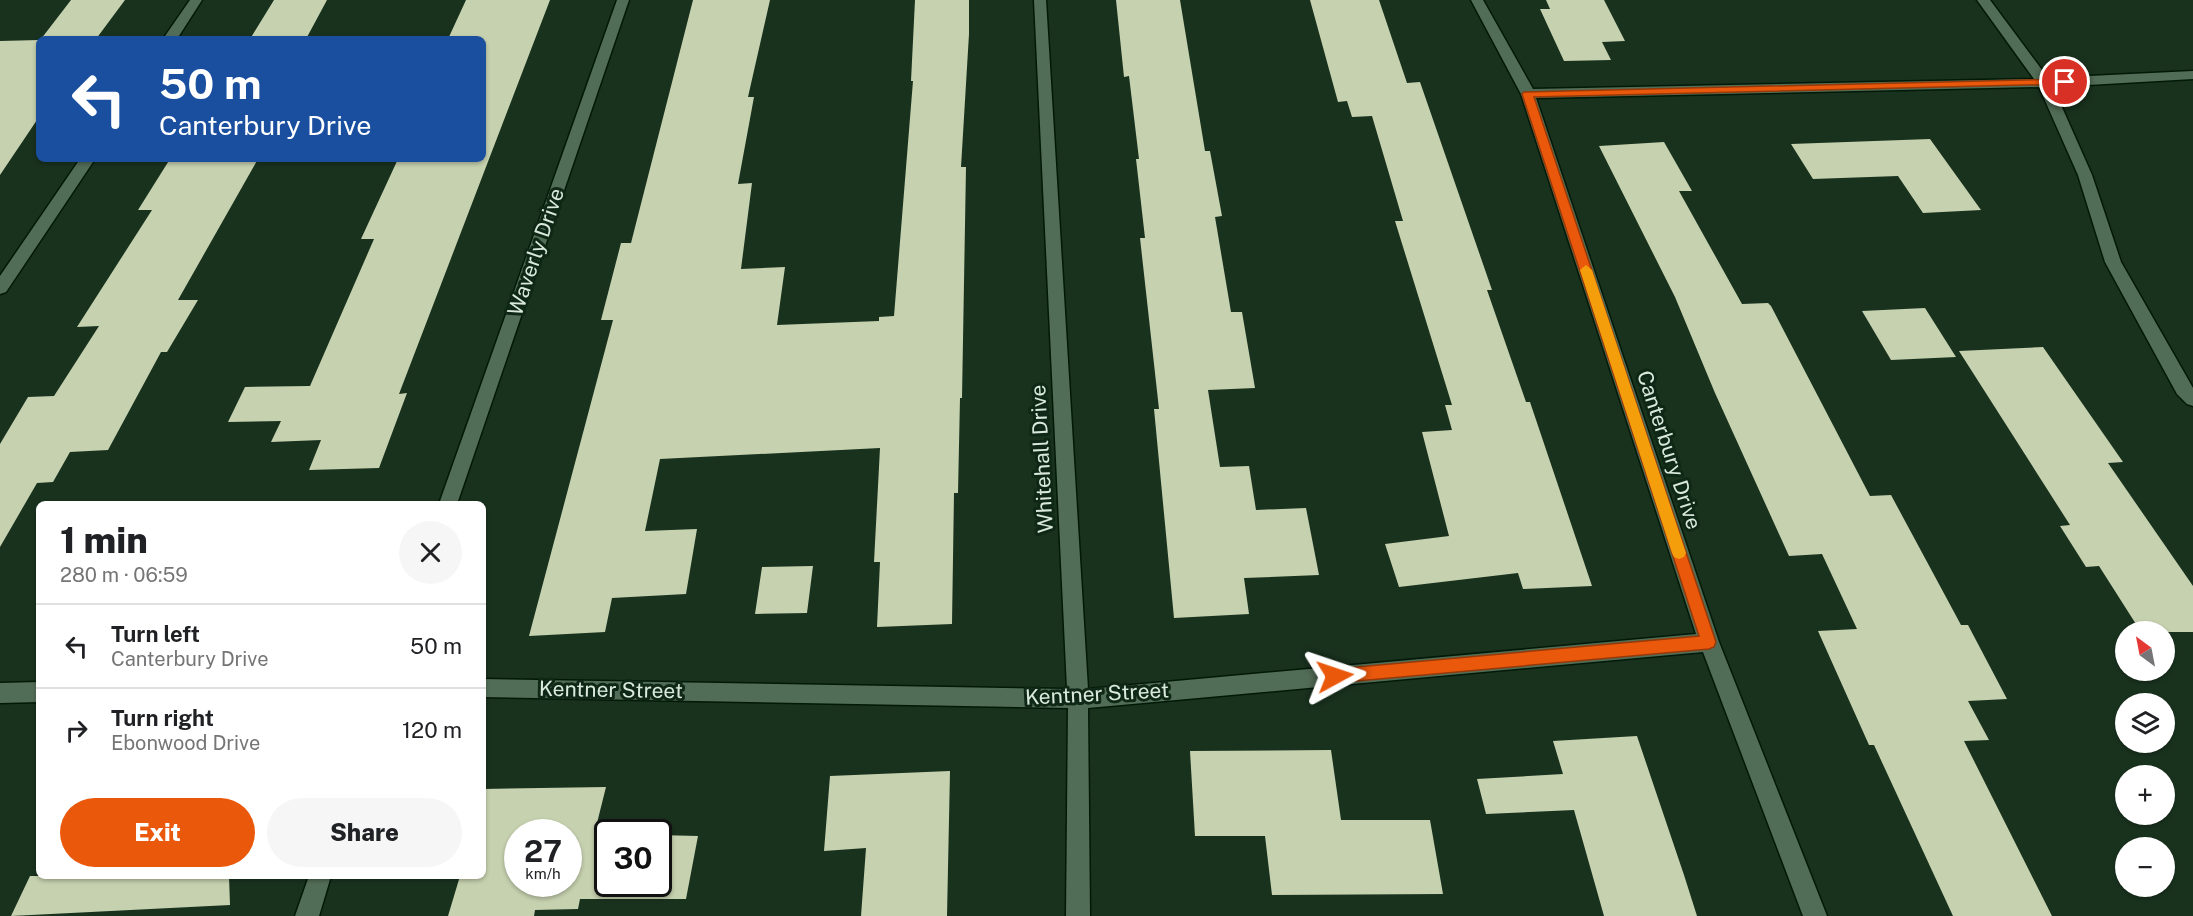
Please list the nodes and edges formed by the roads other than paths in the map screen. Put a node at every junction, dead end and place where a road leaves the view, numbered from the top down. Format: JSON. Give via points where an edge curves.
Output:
{"nodes":[{"id":1,"x":196,"y":0,"type":"edge"},
{"id":2,"x":623,"y":0,"type":"edge"},
{"id":3,"x":1040,"y":0,"type":"edge"},
{"id":4,"x":1477,"y":0,"type":"edge"},
{"id":5,"x":1983,"y":0,"type":"edge"},
{"id":6,"x":172,"y":36,"type":"edge"},
{"id":7,"x":2193,"y":75,"type":"edge"},
{"id":8,"x":2043,"y":83,"type":"junction"},
{"id":9,"x":1528,"y":94,"type":"junction"},
{"id":10,"x":86,"y":162,"type":"edge"},
{"id":11,"x":0,"y":288,"type":"edge"},
{"id":12,"x":2193,"y":399,"type":"edge"},
{"id":13,"x":449,"y":501,"type":"edge"},
{"id":14,"x":1709,"y":642,"type":"junction"},
{"id":15,"x":486,"y":688,"type":"edge"},
{"id":16,"x":36,"y":692,"type":"edge"},
{"id":17,"x":0,"y":693,"type":"edge"},
{"id":18,"x":1078,"y":699,"type":"junction"},
{"id":19,"x":319,"y":879,"type":"edge"},
{"id":20,"x":307,"y":916,"type":"edge"},
{"id":21,"x":1078,"y":916,"type":"edge"},
{"id":22,"x":1815,"y":916,"type":"edge"}],
"edges":[{"from":1,"to":6,"type":"street"},
{"from":2,"to":13,"type":"street","name":"Waverly Drive"},
{"from":3,"to":18,"type":"street","name":"Whitehall Drive"},
{"from":4,"to":9,"type":"street","name":"Canterbury Drive"},
{"from":5,"to":8,"type":"street"},
{"from":7,"to":8,"type":"street"},
{"from":8,"to":9,"type":"street"},
{"from":8,"to":12,"type":"street","via":[[2085,175],[2113,262],[2183,389]]},
{"from":9,"to":14,"type":"street","name":"Canterbury Drive"},
{"from":10,"to":11,"type":"street"},
{"from":14,"to":18,"type":"street","name":"Kentner Street"},
{"from":14,"to":22,"type":"street","name":"Canterbury Drive"},
{"from":15,"to":18,"type":"street","name":"Kentner Street"},
{"from":16,"to":17,"type":"street"},
{"from":18,"to":21,"type":"street","name":"Whitehall Drive"},
{"from":19,"to":20,"type":"street"}]}
